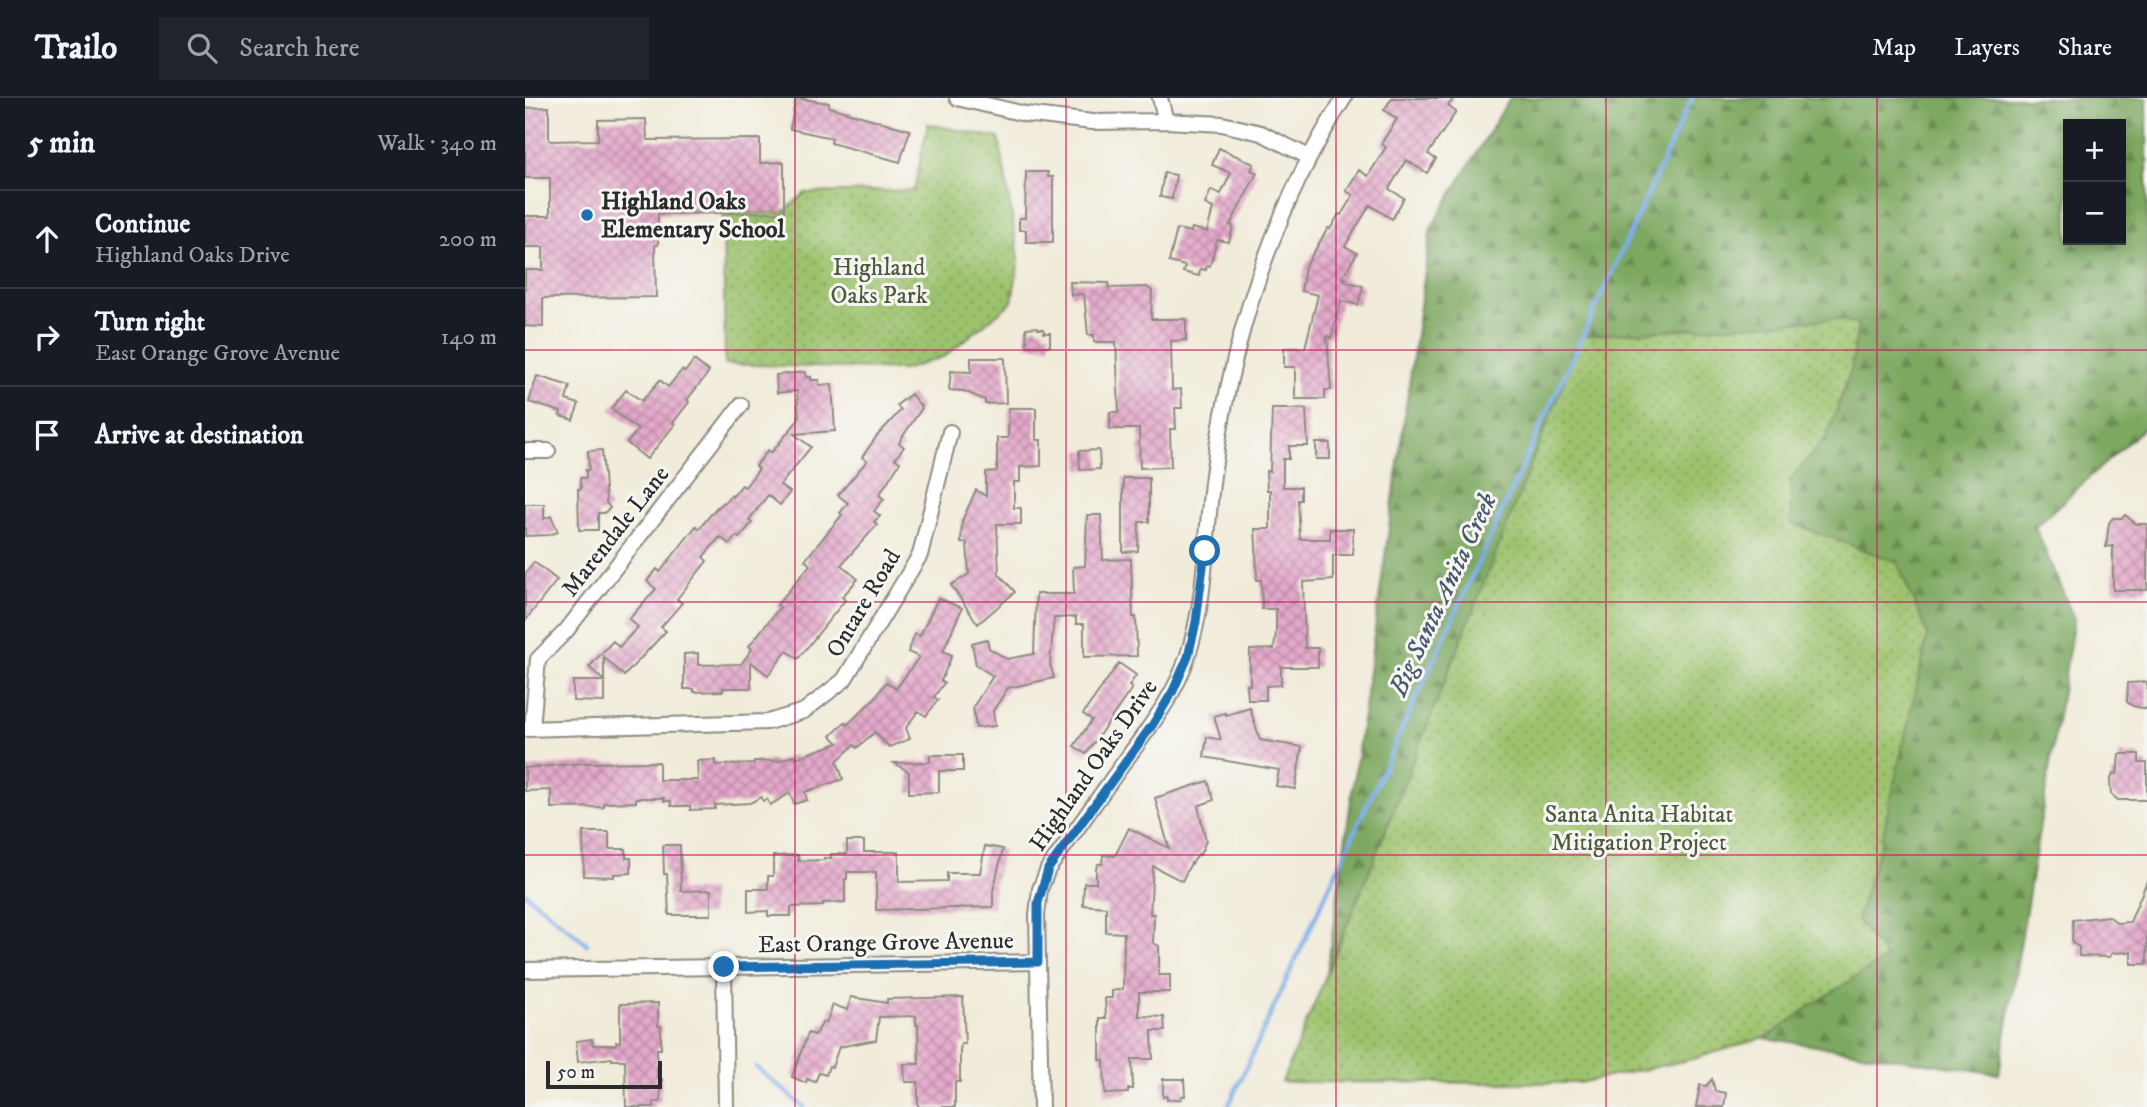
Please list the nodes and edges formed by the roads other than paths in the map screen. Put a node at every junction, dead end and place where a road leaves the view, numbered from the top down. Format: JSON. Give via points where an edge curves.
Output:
{"nodes":[{"id":1,"x":957,"y":98,"type":"edge"},
{"id":2,"x":1160,"y":98,"type":"edge"},
{"id":3,"x":1344,"y":98,"type":"edge"},
{"id":4,"x":1166,"y":121,"type":"junction"},
{"id":5,"x":1309,"y":157,"type":"junction"},
{"id":6,"x":741,"y":405,"type":"dead end"},
{"id":7,"x":950,"y":432,"type":"dead end"},
{"id":8,"x":525,"y":451,"type":"edge"},
{"id":9,"x":548,"y":451,"type":"dead end"},
{"id":10,"x":528,"y":729,"type":"edge"},
{"id":11,"x":1038,"y":962,"type":"junction"},
{"id":12,"x":724,"y":967,"type":"junction"},
{"id":13,"x":525,"y":970,"type":"edge"},
{"id":14,"x":726,"y":1107,"type":"edge"},
{"id":15,"x":1041,"y":1107,"type":"edge"}],
"edges":[{"from":1,"to":4,"type":"street","via":[[1025,114],[1092,122]]},
{"from":2,"to":4,"type":"street"},
{"from":3,"to":5,"type":"street","name":"Highland Oaks Drive"},
{"from":4,"to":5,"type":"street","via":[[1222,124],[1261,133]]},
{"from":5,"to":11,"type":"street","name":"Highland Oaks Drive","via":[[1254,289],[1236,350],[1188,657],[1153,724],[1048,869],[1038,903]]},
{"from":6,"to":10,"type":"street","name":"Marendale Lane","via":[[566,631],[538,659]]},
{"from":7,"to":10,"type":"street","name":"Ontare Road","via":[[920,555],[844,680],[804,711],[768,722]]},
{"from":8,"to":9,"type":"street"},
{"from":11,"to":12,"type":"street","name":"East Orange Grove Avenue"},
{"from":11,"to":15,"type":"street","name":"Highland Oaks Drive"},
{"from":12,"to":13,"type":"street","name":"East Orange Grove Avenue"},
{"from":12,"to":14,"type":"street"}]}
